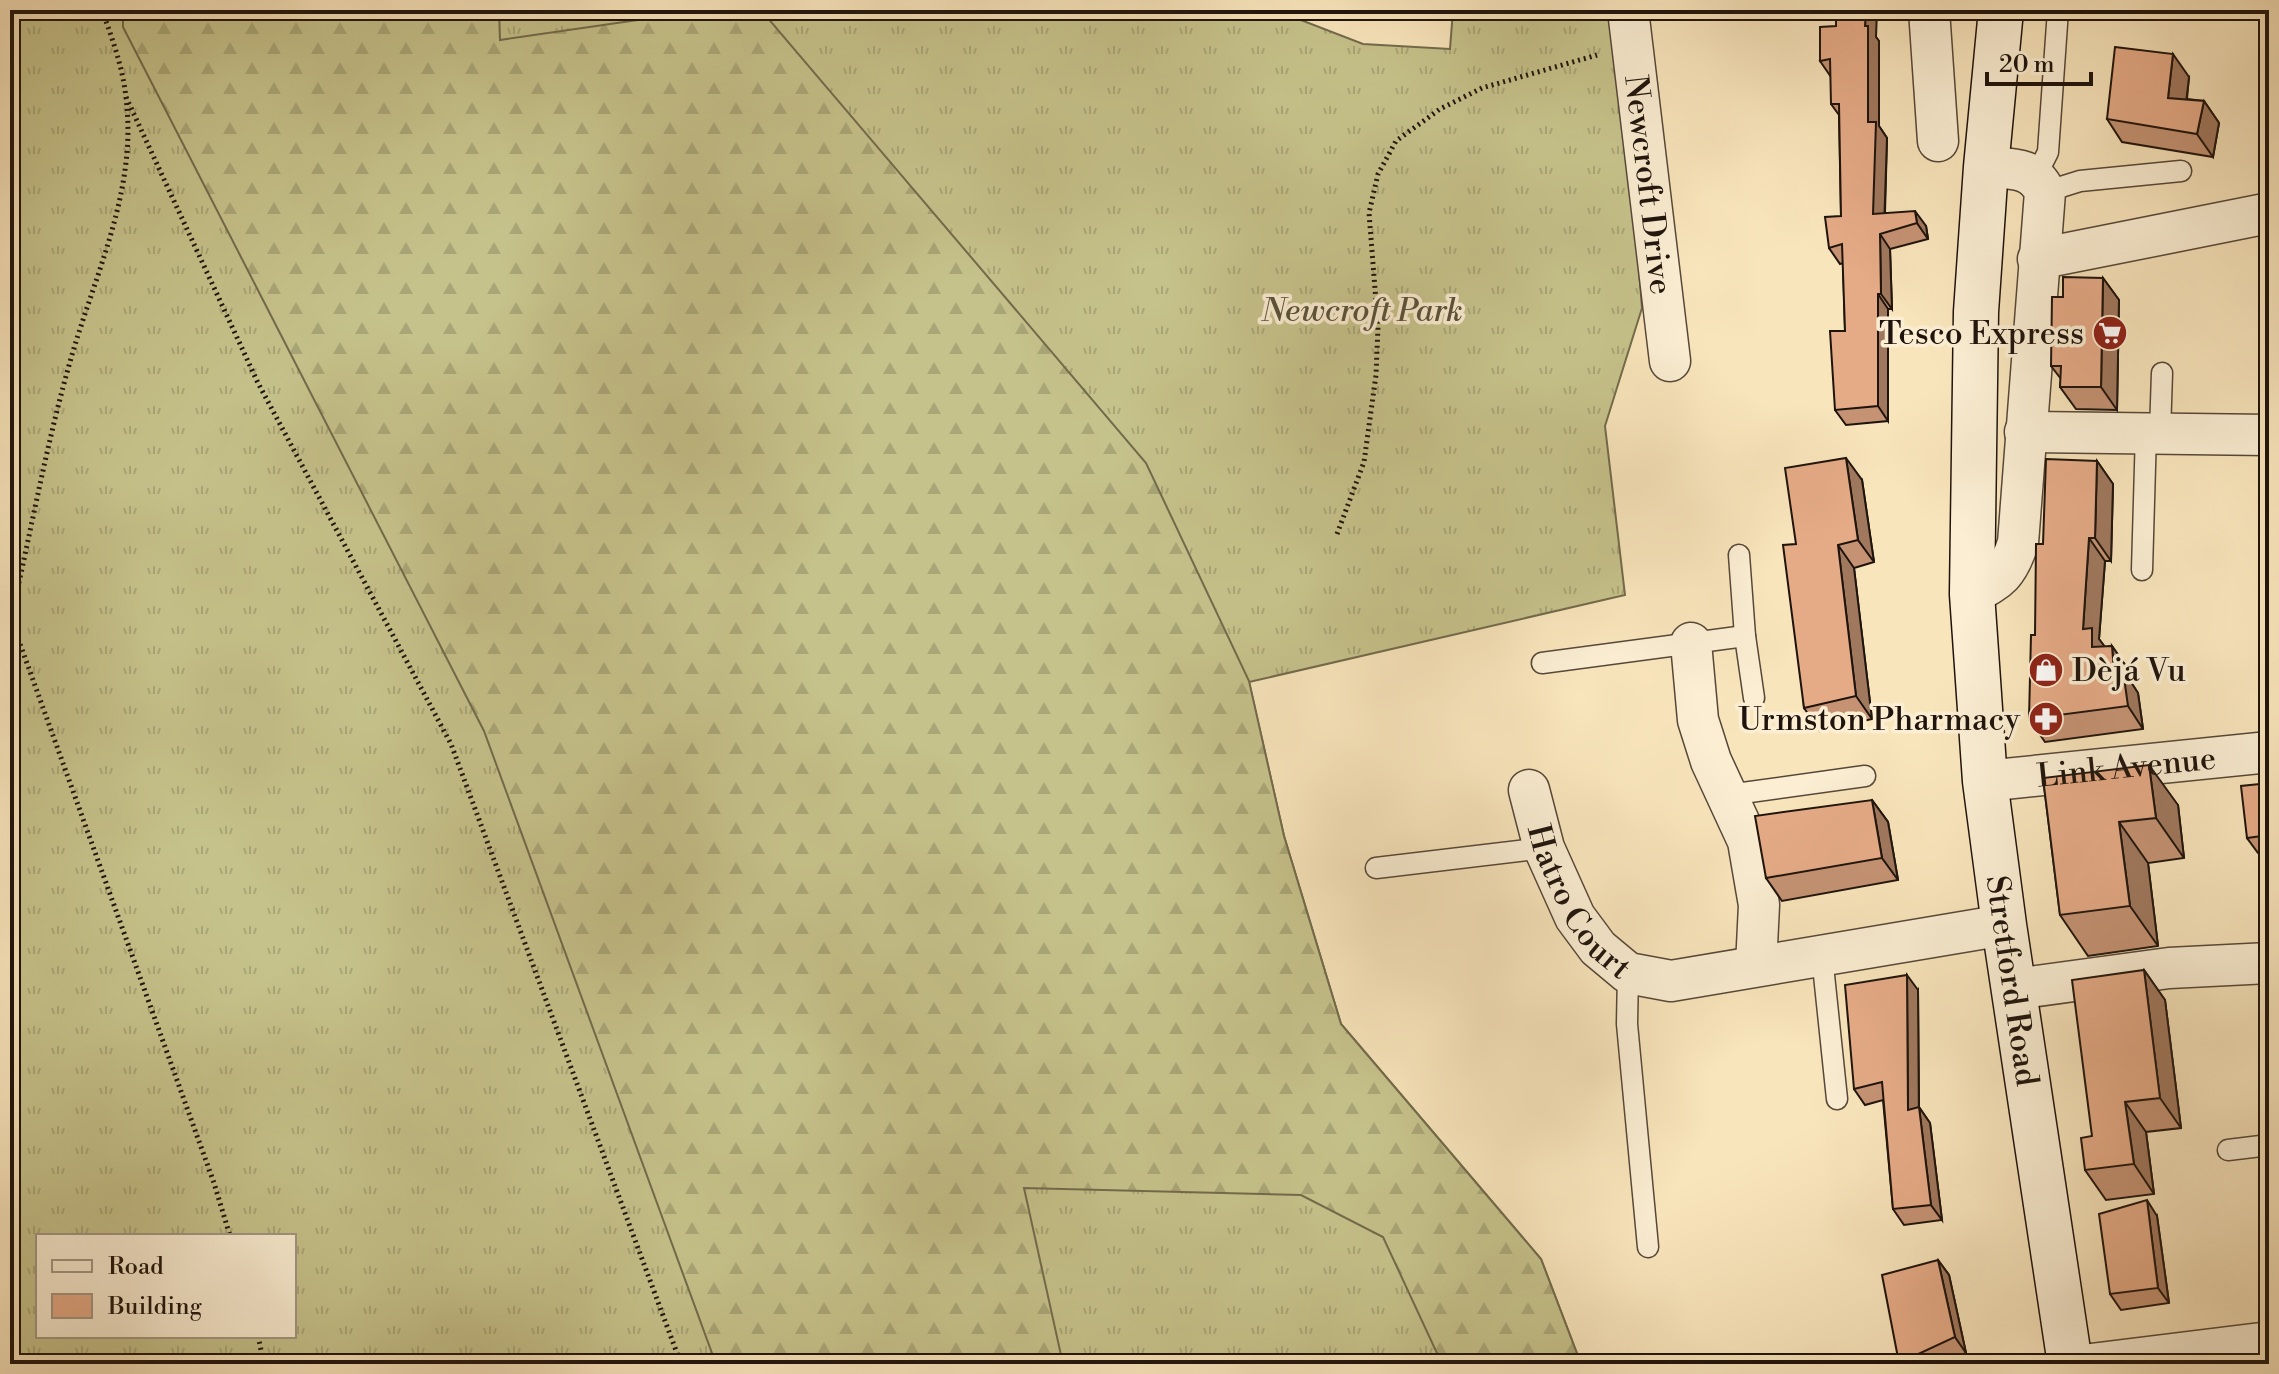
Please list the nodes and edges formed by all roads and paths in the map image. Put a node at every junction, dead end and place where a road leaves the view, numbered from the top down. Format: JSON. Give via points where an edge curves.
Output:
{"nodes":[{"id":1,"x":102,"y":10,"type":"edge"},
{"id":2,"x":1929,"y":10,"type":"edge"},
{"id":3,"x":2001,"y":10,"type":"edge"},
{"id":4,"x":2058,"y":10,"type":"edge"},
{"id":5,"x":1631,"y":29,"type":"edge"},
{"id":6,"x":126,"y":97,"type":"junction"},
{"id":7,"x":1938,"y":141,"type":"dead end"},
{"id":8,"x":1986,"y":167,"type":"junction"},
{"id":9,"x":2181,"y":171,"type":"dead end"},
{"id":10,"x":2040,"y":184,"type":"junction"},
{"id":11,"x":2269,"y":213,"type":"edge"},
{"id":12,"x":2038,"y":259,"type":"junction"},
{"id":13,"x":1670,"y":361,"type":"dead end"},
{"id":14,"x":2162,"y":373,"type":"dead end"},
{"id":15,"x":2025,"y":432,"type":"junction"},
{"id":16,"x":2153,"y":432,"type":"junction"},
{"id":17,"x":2269,"y":435,"type":"edge"},
{"id":18,"x":1337,"y":534,"type":"dead end"},
{"id":19,"x":1739,"y":555,"type":"dead end"},
{"id":20,"x":2142,"y":570,"type":"dead end"},
{"id":21,"x":1972,"y":594,"type":"junction"},
{"id":22,"x":10,"y":618,"type":"edge"},
{"id":23,"x":1745,"y":636,"type":"junction"},
{"id":24,"x":1691,"y":643,"type":"junction"},
{"id":25,"x":1542,"y":663,"type":"dead end"},
{"id":26,"x":1754,"y":698,"type":"dead end"},
{"id":27,"x":2269,"y":752,"type":"edge"},
{"id":28,"x":1865,"y":776,"type":"dead end"},
{"id":29,"x":1985,"y":781,"type":"junction"},
{"id":30,"x":1529,"y":790,"type":"dead end"},
{"id":31,"x":1728,"y":795,"type":"junction"},
{"id":32,"x":1544,"y":848,"type":"junction"},
{"id":33,"x":1376,"y":868,"type":"dead end"},
{"id":34,"x":2004,"y":925,"type":"junction"},
{"id":35,"x":1822,"y":956,"type":"junction"},
{"id":36,"x":2269,"y":963,"type":"edge"},
{"id":37,"x":1756,"y":966,"type":"junction"},
{"id":38,"x":1628,"y":973,"type":"junction"},
{"id":39,"x":2015,"y":989,"type":"junction"},
{"id":40,"x":1837,"y":1099,"type":"dead end"},
{"id":41,"x":2269,"y":1145,"type":"edge"},
{"id":42,"x":2228,"y":1150,"type":"dead end"},
{"id":43,"x":229,"y":1234,"type":"edge"},
{"id":44,"x":1648,"y":1247,"type":"dead end"},
{"id":45,"x":258,"y":1338,"type":"edge"},
{"id":46,"x":2259,"y":1350,"type":"edge"},
{"id":47,"x":264,"y":1364,"type":"edge"},
{"id":48,"x":681,"y":1364,"type":"edge"},
{"id":49,"x":2070,"y":1364,"type":"edge"},
{"id":50,"x":2091,"y":1364,"type":"edge"}],
"edges":[{"from":1,"to":6,"type":"path"},
{"from":2,"to":7,"type":"street"},
{"from":3,"to":8,"type":"main road","name":"Stretford Road"},
{"from":4,"to":10,"type":"lane","via":[[2048,152]]},
{"from":5,"to":13,"type":"street","name":"Newcroft Drive"},
{"from":5,"to":18,"type":"path","via":[[1482,88],[1440,109],[1396,141],[1378,174],[1369,213],[1378,327],[1376,375],[1364,462]]},
{"from":6,"to":22,"type":"path","via":[[128,142],[119,209],[67,370]]},
{"from":6,"to":48,"type":"path","via":[[258,383],[451,744]]},
{"from":8,"to":10,"type":"street","via":[[2025,170]]},
{"from":8,"to":21,"type":"main road","name":"Stretford Road","via":[[1970,218],[1976,312]]},
{"from":9,"to":10,"type":"lane"},
{"from":10,"to":12,"type":"street"},
{"from":11,"to":12,"type":"street"},
{"from":12,"to":15,"type":"street"},
{"from":14,"to":16,"type":"lane"},
{"from":15,"to":16,"type":"street"},
{"from":15,"to":21,"type":"street","via":[[2018,543],[2000,580]]},
{"from":16,"to":17,"type":"street"},
{"from":16,"to":20,"type":"lane"},
{"from":19,"to":23,"type":"lane"},
{"from":21,"to":29,"type":"main road","name":"Stretford Road"},
{"from":22,"to":43,"type":"path"},
{"from":23,"to":24,"type":"lane"},
{"from":23,"to":26,"type":"lane"},
{"from":24,"to":25,"type":"lane"},
{"from":24,"to":31,"type":"street","via":[[1698,720]]},
{"from":27,"to":29,"type":"street","name":"Link Avenue"},
{"from":28,"to":31,"type":"lane"},
{"from":29,"to":34,"type":"main road","name":"Stretford Road"},
{"from":30,"to":32,"type":"street","name":"Hatro Court"},
{"from":31,"to":37,"type":"street","via":[[1748,841],[1759,905]]},
{"from":32,"to":33,"type":"lane"},
{"from":32,"to":38,"type":"street","name":"Hatro Court","via":[[1575,917],[1598,948]]},
{"from":34,"to":35,"type":"street","name":"Hatro Court"},
{"from":34,"to":39,"type":"main road","name":"Stretford Road"},
{"from":35,"to":37,"type":"street","name":"Hatro Court"},
{"from":35,"to":40,"type":"lane"},
{"from":36,"to":39,"type":"street","via":[[2169,968]]},
{"from":37,"to":38,"type":"street","name":"Hatro Court","via":[[1671,981]]},
{"from":38,"to":44,"type":"lane","via":[[1627,1024]]},
{"from":39,"to":49,"type":"main road","name":"Stretford Road"},
{"from":41,"to":42,"type":"lane"},
{"from":45,"to":47,"type":"path"},
{"from":46,"to":50,"type":"street"}]}
